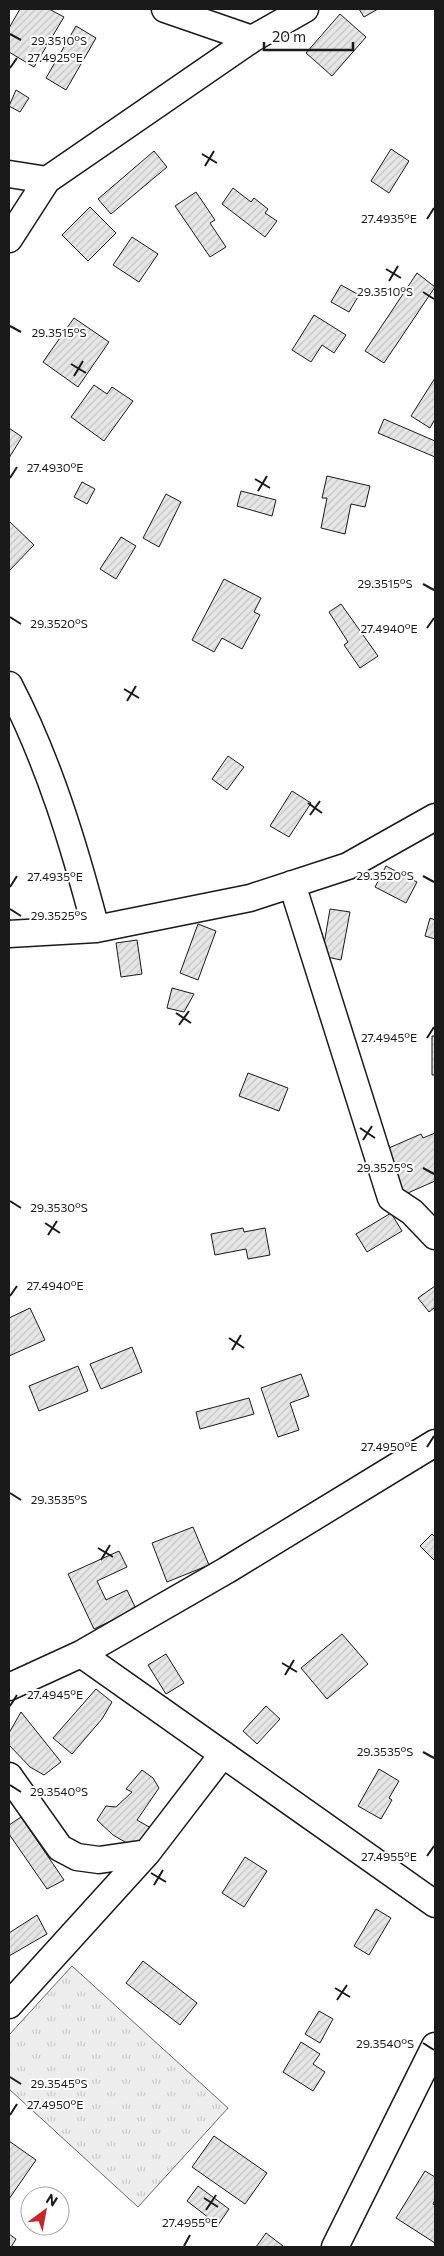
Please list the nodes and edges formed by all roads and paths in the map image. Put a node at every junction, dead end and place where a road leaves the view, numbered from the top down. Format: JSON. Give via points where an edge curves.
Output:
{"nodes":[{"id":1,"x":165,"y":9,"type":"edge"},
{"id":2,"x":306,"y":9,"type":"edge"},
{"id":3,"x":252,"y":39,"type":"junction"},
{"id":4,"x":9,"y":174,"type":"edge"},
{"id":5,"x":47,"y":180,"type":"junction"},
{"id":6,"x":9,"y":239,"type":"edge"},
{"id":7,"x":9,"y":685,"type":"edge"},
{"id":8,"x":435,"y":817,"type":"edge"},
{"id":9,"x":292,"y":884,"type":"junction"},
{"id":10,"x":96,"y":929,"type":"junction"},
{"id":11,"x":9,"y":934,"type":"edge"},
{"id":12,"x":435,"y":1236,"type":"edge"},
{"id":13,"x":435,"y":1443,"type":"edge"},
{"id":14,"x":81,"y":1654,"type":"junction"},
{"id":15,"x":9,"y":1687,"type":"edge"},
{"id":16,"x":224,"y":1754,"type":"junction"},
{"id":17,"x":9,"y":1776,"type":"edge"},
{"id":18,"x":146,"y":1853,"type":"junction"},
{"id":19,"x":435,"y":1904,"type":"edge"},
{"id":20,"x":9,"y":2005,"type":"edge"},
{"id":21,"x":435,"y":2046,"type":"edge"},
{"id":22,"x":335,"y":2247,"type":"edge"}],
"edges":[{"from":1,"to":3,"type":"street"},
{"from":2,"to":3,"type":"street"},
{"from":3,"to":5,"type":"street"},
{"from":4,"to":5,"type":"street"},
{"from":5,"to":6,"type":"street"},
{"from":7,"to":10,"type":"street","via":[[71,834]]},
{"from":8,"to":9,"type":"street","via":[[348,866]]},
{"from":9,"to":10,"type":"street","via":[[250,898]]},
{"from":9,"to":12,"type":"street","via":[[391,1198],[412,1212]]},
{"from":10,"to":11,"type":"street"},
{"from":13,"to":14,"type":"street","via":[[227,1570]]},
{"from":14,"to":15,"type":"street"},
{"from":14,"to":16,"type":"street"},
{"from":16,"to":18,"type":"street"},
{"from":16,"to":19,"type":"street"},
{"from":17,"to":18,"type":"street","via":[[60,1848],[77,1857],[99,1860]]},
{"from":18,"to":20,"type":"street"},
{"from":21,"to":22,"type":"street"}]}
